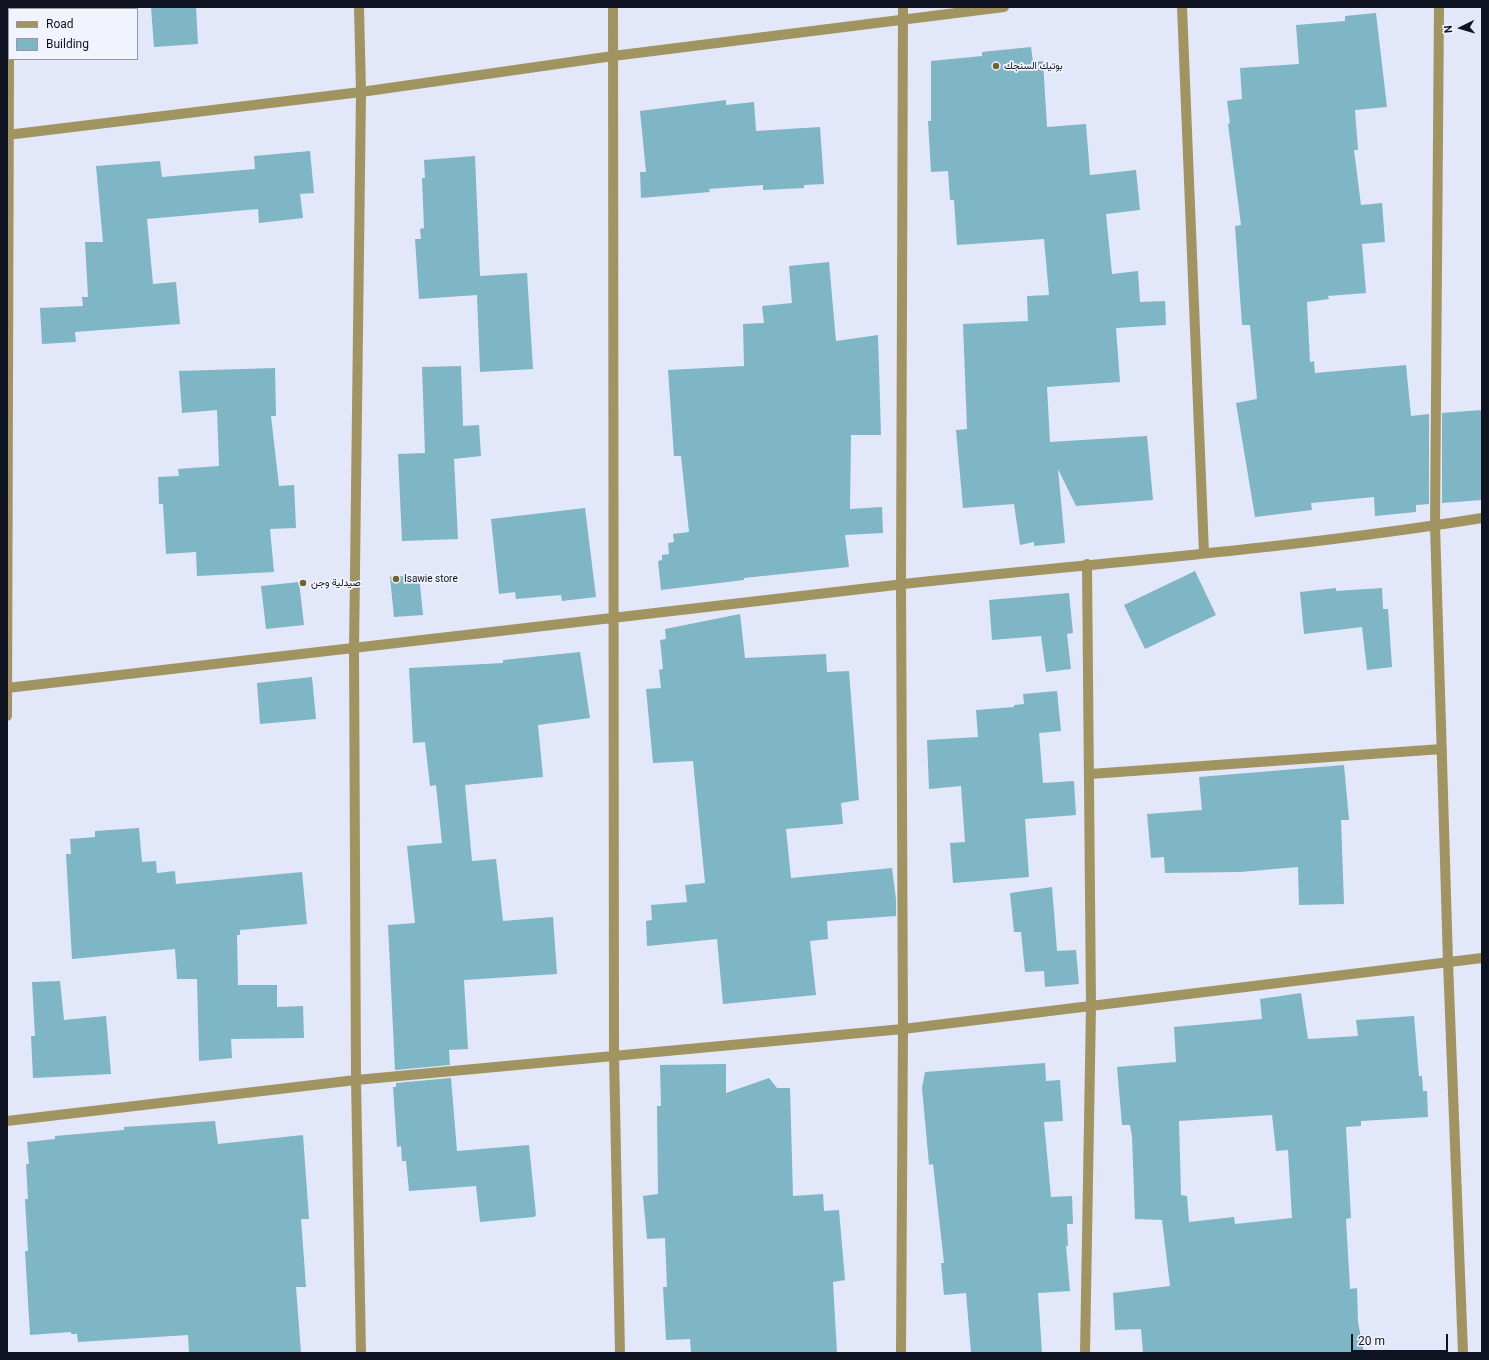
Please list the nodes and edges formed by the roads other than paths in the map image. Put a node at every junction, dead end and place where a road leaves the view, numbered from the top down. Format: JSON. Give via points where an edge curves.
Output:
{"nodes":[{"id":1,"x":359,"y":7,"type":"edge"},
{"id":2,"x":613,"y":7,"type":"edge"},
{"id":3,"x":903,"y":7,"type":"edge"},
{"id":4,"x":1004,"y":7,"type":"edge"},
{"id":5,"x":1182,"y":7,"type":"edge"},
{"id":6,"x":1439,"y":7,"type":"edge"},
{"id":7,"x":903,"y":20,"type":"junction"},
{"id":8,"x":613,"y":56,"type":"junction"},
{"id":9,"x":9,"y":60,"type":"edge"},
{"id":10,"x":361,"y":92,"type":"junction"},
{"id":11,"x":7,"y":135,"type":"edge"},
{"id":12,"x":1482,"y":518,"type":"edge"},
{"id":13,"x":1435,"y":525,"type":"junction"},
{"id":14,"x":1204,"y":553,"type":"junction"},
{"id":15,"x":1087,"y":564,"type":"junction"},
{"id":16,"x":901,"y":585,"type":"junction"},
{"id":17,"x":613,"y":619,"type":"junction"},
{"id":18,"x":354,"y":650,"type":"junction"},
{"id":19,"x":7,"y":688,"type":"edge"},
{"id":20,"x":7,"y":716,"type":"edge"},
{"id":21,"x":1442,"y":749,"type":"junction"},
{"id":22,"x":1090,"y":774,"type":"junction"},
{"id":23,"x":1482,"y":958,"type":"edge"},
{"id":24,"x":1448,"y":962,"type":"junction"},
{"id":25,"x":1091,"y":1006,"type":"junction"},
{"id":26,"x":903,"y":1029,"type":"junction"},
{"id":27,"x":614,"y":1055,"type":"junction"},
{"id":28,"x":356,"y":1080,"type":"junction"},
{"id":29,"x":7,"y":1122,"type":"edge"},
{"id":30,"x":361,"y":1353,"type":"edge"},
{"id":31,"x":620,"y":1353,"type":"edge"},
{"id":32,"x":900,"y":1353,"type":"edge"},
{"id":33,"x":1085,"y":1353,"type":"edge"},
{"id":34,"x":1463,"y":1353,"type":"edge"}],
"edges":[{"from":1,"to":10,"type":"street"},
{"from":2,"to":8,"type":"street"},
{"from":3,"to":7,"type":"street"},
{"from":4,"to":7,"type":"street"},
{"from":5,"to":14,"type":"street"},
{"from":6,"to":13,"type":"street"},
{"from":7,"to":8,"type":"street"},
{"from":7,"to":16,"type":"street"},
{"from":8,"to":10,"type":"street"},
{"from":8,"to":17,"type":"street"},
{"from":9,"to":11,"type":"street"},
{"from":10,"to":11,"type":"street"},
{"from":10,"to":18,"type":"street"},
{"from":11,"to":19,"type":"street"},
{"from":12,"to":13,"type":"street"},
{"from":13,"to":14,"type":"street"},
{"from":13,"to":21,"type":"street"},
{"from":14,"to":15,"type":"street"},
{"from":15,"to":16,"type":"street"},
{"from":15,"to":22,"type":"street"},
{"from":16,"to":17,"type":"street"},
{"from":16,"to":26,"type":"street"},
{"from":17,"to":18,"type":"street"},
{"from":17,"to":27,"type":"street"},
{"from":18,"to":19,"type":"street"},
{"from":18,"to":28,"type":"street"},
{"from":19,"to":20,"type":"street"},
{"from":21,"to":22,"type":"street"},
{"from":21,"to":24,"type":"street"},
{"from":22,"to":25,"type":"street"},
{"from":23,"to":24,"type":"street"},
{"from":24,"to":25,"type":"street"},
{"from":24,"to":34,"type":"street"},
{"from":25,"to":26,"type":"street"},
{"from":25,"to":33,"type":"street"},
{"from":26,"to":27,"type":"street"},
{"from":26,"to":32,"type":"street"},
{"from":27,"to":28,"type":"street"},
{"from":27,"to":31,"type":"street"},
{"from":28,"to":29,"type":"street"},
{"from":28,"to":30,"type":"street"}]}
